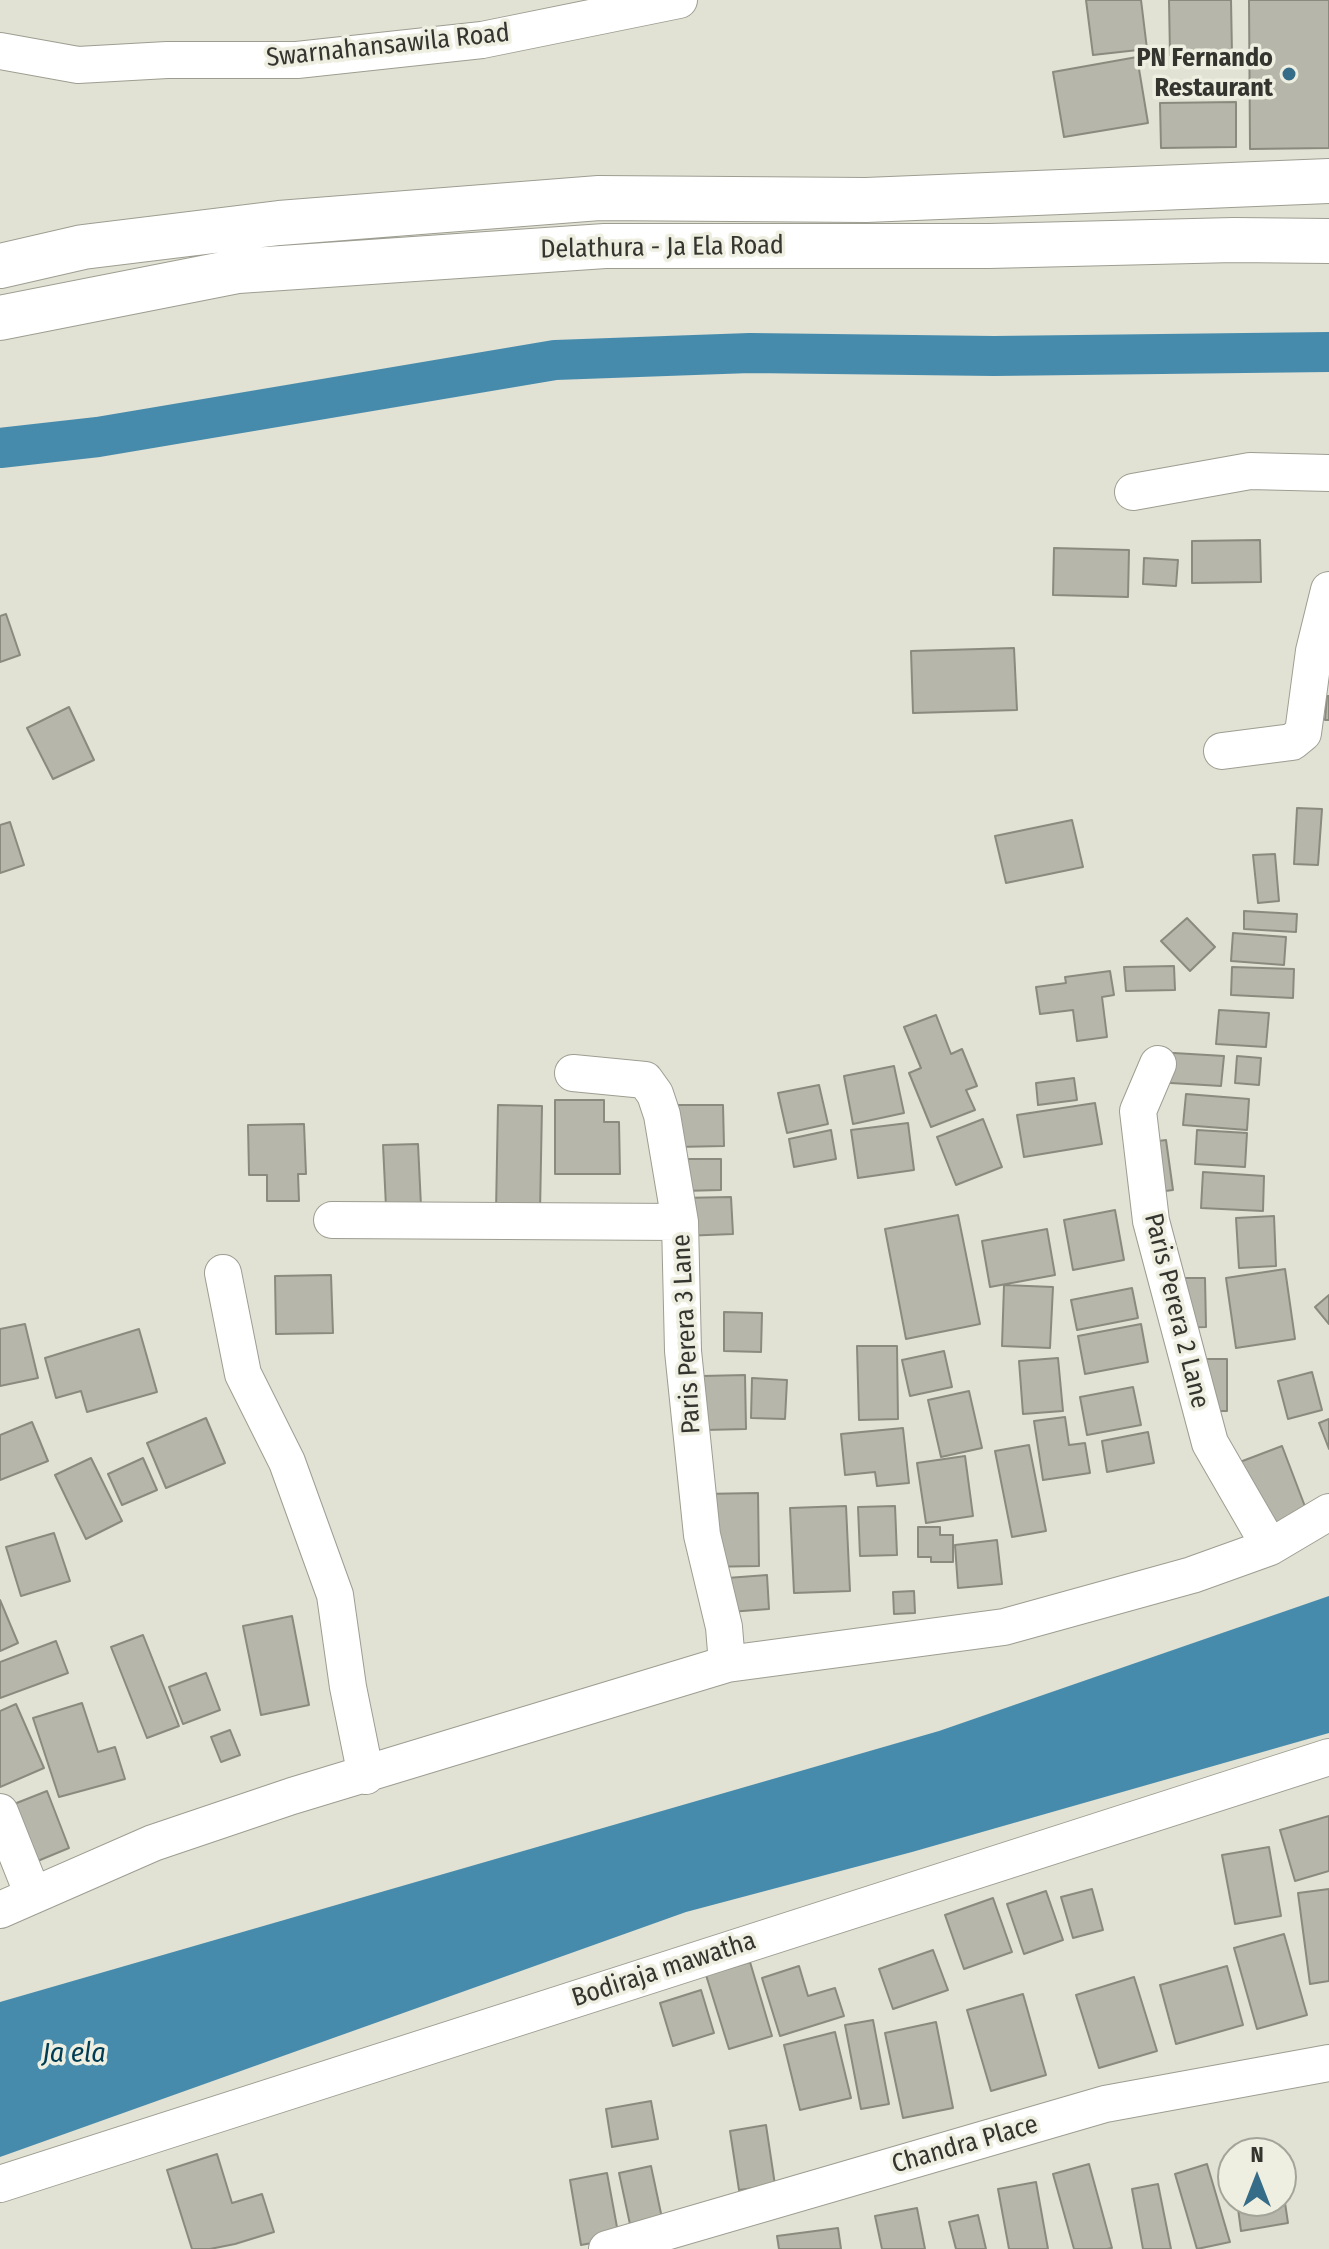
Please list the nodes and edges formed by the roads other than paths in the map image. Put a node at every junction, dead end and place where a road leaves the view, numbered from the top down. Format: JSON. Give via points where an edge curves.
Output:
{"nodes":[{"id":1,"x":679,"y":0,"type":"edge"},
{"id":2,"x":0,"y":51,"type":"edge"},
{"id":3,"x":1329,"y":181,"type":"edge"},
{"id":4,"x":1329,"y":241,"type":"edge"},
{"id":5,"x":0,"y":266,"type":"edge"},
{"id":6,"x":0,"y":318,"type":"edge"},
{"id":7,"x":1329,"y":473,"type":"edge"},
{"id":8,"x":1133,"y":492,"type":"dead end"},
{"id":9,"x":1329,"y":590,"type":"edge"},
{"id":10,"x":1222,"y":751,"type":"dead end"},
{"id":11,"x":1158,"y":1064,"type":"dead end"},
{"id":12,"x":573,"y":1073,"type":"dead end"},
{"id":13,"x":332,"y":1220,"type":"dead end"},
{"id":14,"x":680,"y":1222,"type":"junction"},
{"id":15,"x":223,"y":1273,"type":"dead end"},
{"id":16,"x":1329,"y":1512,"type":"edge"},
{"id":17,"x":1270,"y":1547,"type":"junction"},
{"id":18,"x":727,"y":1664,"type":"junction"},
{"id":19,"x":1329,"y":1757,"type":"edge"},
{"id":20,"x":366,"y":1776,"type":"junction"},
{"id":21,"x":0,"y":1812,"type":"edge"},
{"id":22,"x":33,"y":1895,"type":"junction"},
{"id":23,"x":0,"y":1910,"type":"edge"},
{"id":24,"x":1329,"y":2063,"type":"edge"},
{"id":25,"x":0,"y":2184,"type":"edge"},
{"id":26,"x":607,"y":2249,"type":"edge"}],
"edges":[{"from":1,"to":2,"type":"street","name":"Swarnahansawila Road","via":[[482,40],[297,60],[78,65]]},
{"from":3,"to":5,"type":"main road","name":"Delathura - Ja Ela Road","via":[[866,200],[599,198],[279,223],[83,247]]},
{"from":4,"to":6,"type":"main road","name":"Delathura - Ja Ela Road","via":[[605,246],[238,271]]},
{"from":7,"to":8,"type":"street","via":[[1250,471]]},
{"from":9,"to":10,"type":"street","via":[[1303,733],[1292,742]]},
{"from":11,"to":17,"type":"street","name":"Paris Perera 2 Lane","via":[[1138,1111],[1151,1221],[1210,1443]]},
{"from":12,"to":14,"type":"street","name":"Paris Perera 3 Lane","via":[[645,1080],[662,1115]]},
{"from":13,"to":14,"type":"street"},
{"from":14,"to":18,"type":"street","name":"Paris Perera 3 Lane","via":[[683,1351],[702,1535],[724,1627]]},
{"from":15,"to":20,"type":"street","via":[[243,1374],[287,1462],[335,1595]]},
{"from":16,"to":17,"type":"street"},
{"from":17,"to":18,"type":"street","via":[[1192,1575],[1004,1627]]},
{"from":18,"to":20,"type":"street"},
{"from":19,"to":25,"type":"street","name":"Bodiraja mawatha"},
{"from":20,"to":22,"type":"street","via":[[153,1843]]},
{"from":21,"to":22,"type":"street"},
{"from":22,"to":23,"type":"street"},
{"from":24,"to":26,"type":"street","name":"Chandra Place","via":[[1105,2104]]}]}
